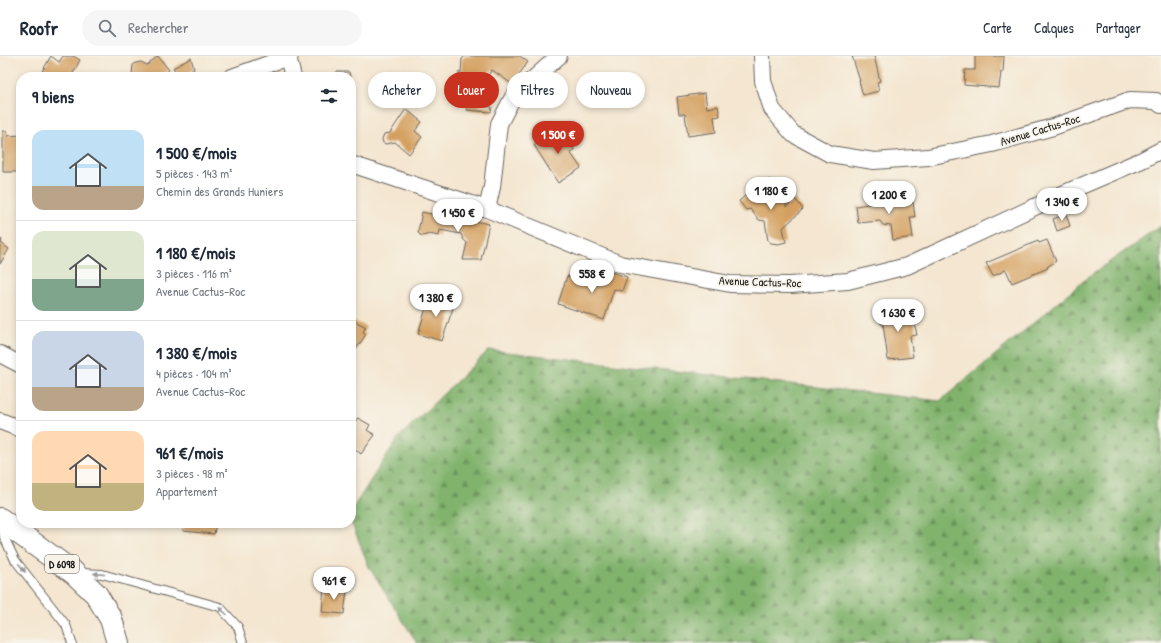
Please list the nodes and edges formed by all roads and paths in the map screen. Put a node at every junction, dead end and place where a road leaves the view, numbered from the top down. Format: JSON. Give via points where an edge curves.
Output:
{"nodes":[{"id":1,"x":289,"y":56,"type":"edge"},
{"id":2,"x":559,"y":56,"type":"edge"},
{"id":3,"x":762,"y":56,"type":"edge"},
{"id":4,"x":246,"y":72,"type":"edge"},
{"id":5,"x":292,"y":72,"type":"edge"},
{"id":6,"x":1161,"y":105,"type":"edge"},
{"id":7,"x":1161,"y":150,"type":"edge"},
{"id":8,"x":356,"y":166,"type":"edge"},
{"id":9,"x":487,"y":209,"type":"junction"},
{"id":10,"x":0,"y":354,"type":"edge"},
{"id":11,"x":16,"y":362,"type":"edge"},
{"id":12,"x":0,"y":421,"type":"edge"},
{"id":13,"x":16,"y":427,"type":"edge"},
{"id":14,"x":1,"y":519,"type":"edge"},
{"id":15,"x":74,"y":573,"type":"junction"},
{"id":16,"x":72,"y":643,"type":"edge"},
{"id":17,"x":118,"y":643,"type":"edge"},
{"id":18,"x":243,"y":643,"type":"edge"}],
"edges":[{"from":1,"to":4,"type":"street"},
{"from":1,"to":5,"type":"street"},
{"from":2,"to":9,"type":"street","via":[[513,97],[499,124]]},
{"from":3,"to":6,"type":"street","name":"Avenue Cactus-Roc","via":[[763,81],[772,109],[793,134],[830,154],[874,161],[928,157],[992,144],[1053,127],[1130,100],[1156,101]]},
{"from":7,"to":9,"type":"street","name":"Avenue Cactus-Roc","via":[[907,266],[848,281],[790,285],[730,284],[620,264]]},
{"from":8,"to":9,"type":"street","name":"Avenue Cactus-Roc"},
{"from":10,"to":11,"type":"street"},
{"from":12,"to":13,"type":"street"},
{"from":14,"to":15,"type":"main road","number":"D 6098"},
{"from":14,"to":16,"type":"lane","one_way":true,"via":[[4,537],[15,560],[66,625]]},
{"from":15,"to":17,"type":"main road","number":"D 6098","via":[[96,594],[111,619]]},
{"from":18,"to":15,"type":"lane","one_way":true,"via":[[238,627],[220,607],[102,574]]}]}
